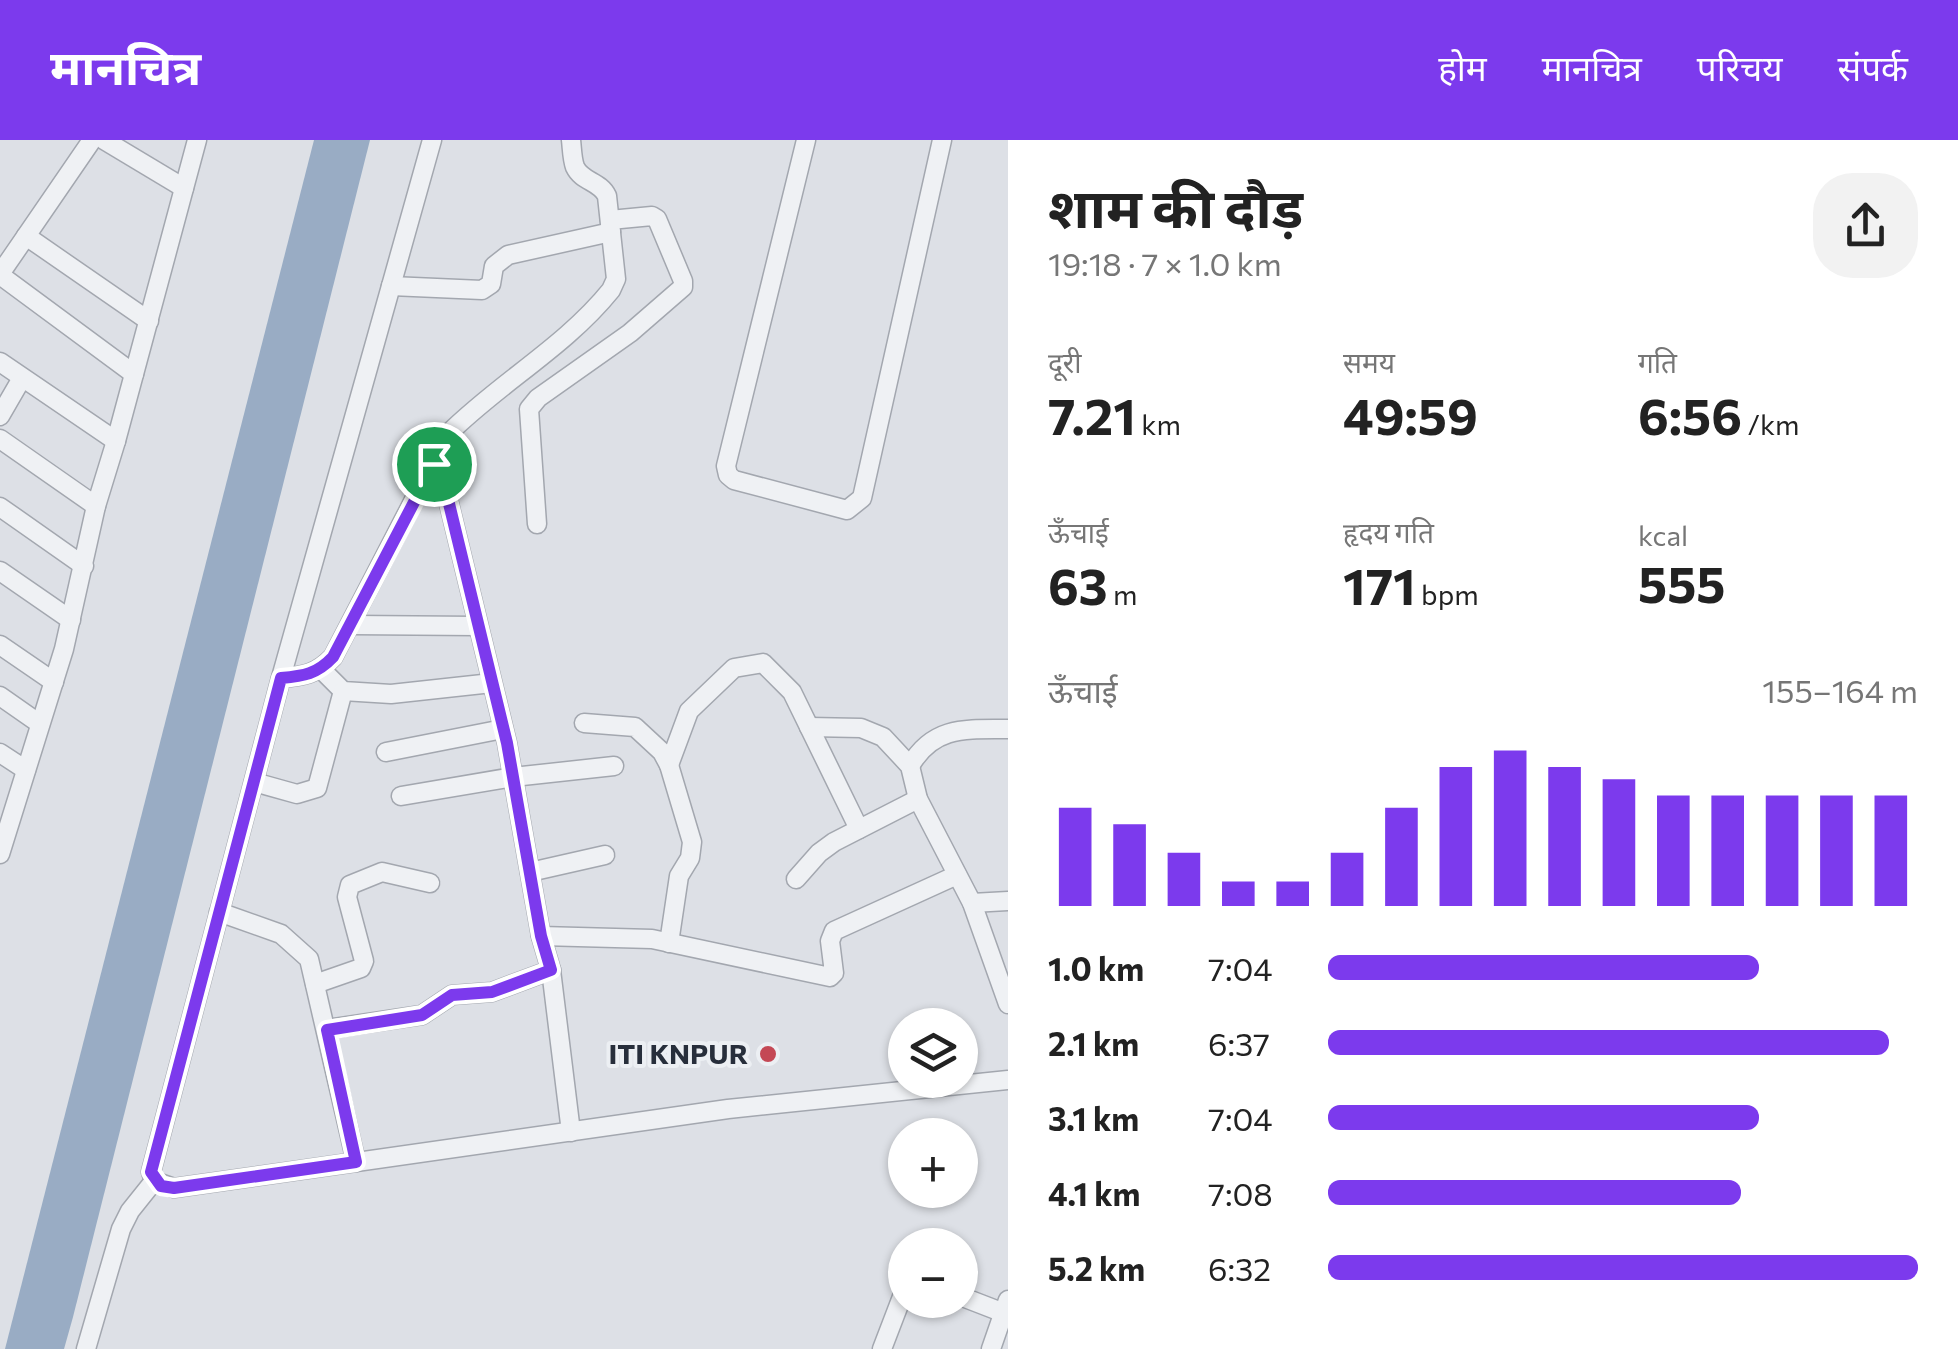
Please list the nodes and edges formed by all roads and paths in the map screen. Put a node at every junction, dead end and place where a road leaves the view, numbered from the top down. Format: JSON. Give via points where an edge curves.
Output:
{"nodes":[{"id":1,"x":92,"y":140,"type":"edge"},
{"id":2,"x":104,"y":140,"type":"edge"},
{"id":3,"x":197,"y":140,"type":"edge"},
{"id":4,"x":432,"y":140,"type":"edge"},
{"id":5,"x":571,"y":140,"type":"edge"},
{"id":6,"x":806,"y":140,"type":"edge"},
{"id":7,"x":942,"y":140,"type":"edge"},
{"id":8,"x":184,"y":188,"type":"junction"},
{"id":9,"x":610,"y":226,"type":"junction"},
{"id":10,"x":26,"y":236,"type":"junction"},
{"id":11,"x":0,"y":274,"type":"edge"},
{"id":12,"x":391,"y":286,"type":"junction"},
{"id":13,"x":148,"y":321,"type":"junction"},
{"id":14,"x":0,"y":362,"type":"edge"},
{"id":15,"x":134,"y":374,"type":"junction"},
{"id":16,"x":22,"y":378,"type":"junction"},
{"id":17,"x":0,"y":416,"type":"edge"},
{"id":18,"x":0,"y":439,"type":"edge"},
{"id":19,"x":116,"y":442,"type":"junction"},
{"id":20,"x":434,"y":464,"type":"junction"},
{"id":21,"x":96,"y":506,"type":"junction"},
{"id":22,"x":0,"y":507,"type":"edge"},
{"id":23,"x":537,"y":524,"type":"dead end"},
{"id":24,"x":84,"y":566,"type":"junction"},
{"id":25,"x":0,"y":571,"type":"edge"},
{"id":26,"x":71,"y":620,"type":"junction"},
{"id":27,"x":352,"y":625,"type":"junction"},
{"id":28,"x":478,"y":626,"type":"junction"},
{"id":29,"x":0,"y":645,"type":"edge"},
{"id":30,"x":321,"y":670,"type":"junction"},
{"id":31,"x":281,"y":678,"type":"junction"},
{"id":32,"x":54,"y":682,"type":"junction"},
{"id":33,"x":492,"y":683,"type":"junction"},
{"id":34,"x":343,"y":691,"type":"junction"},
{"id":35,"x":0,"y":696,"type":"edge"},
{"id":36,"x":40,"y":724,"type":"junction"},
{"id":37,"x":584,"y":724,"type":"dead end"},
{"id":38,"x":809,"y":727,"type":"junction"},
{"id":39,"x":1008,"y":729,"type":"edge"},
{"id":40,"x":504,"y":730,"type":"junction"},
{"id":41,"x":0,"y":752,"type":"edge"},
{"id":42,"x":386,"y":752,"type":"dead end"},
{"id":43,"x":669,"y":765,"type":"junction"},
{"id":44,"x":614,"y":766,"type":"dead end"},
{"id":45,"x":910,"y":766,"type":"junction"},
{"id":46,"x":26,"y":770,"type":"junction"},
{"id":47,"x":513,"y":777,"type":"junction"},
{"id":48,"x":254,"y":782,"type":"junction"},
{"id":49,"x":401,"y":796,"type":"dead end"},
{"id":50,"x":918,"y":799,"type":"junction"},
{"id":51,"x":4,"y":819,"type":"edge"},
{"id":52,"x":859,"y":829,"type":"junction"},
{"id":53,"x":0,"y":854,"type":"edge"},
{"id":54,"x":605,"y":855,"type":"dead end"},
{"id":55,"x":530,"y":872,"type":"junction"},
{"id":56,"x":957,"y":875,"type":"junction"},
{"id":57,"x":796,"y":880,"type":"dead end"},
{"id":58,"x":430,"y":882,"type":"dead end"},
{"id":59,"x":1008,"y":901,"type":"edge"},
{"id":60,"x":972,"y":903,"type":"junction"},
{"id":61,"x":219,"y":912,"type":"junction"},
{"id":62,"x":541,"y":936,"type":"junction"},
{"id":63,"x":669,"y":943,"type":"junction"},
{"id":64,"x":551,"y":970,"type":"junction"},
{"id":65,"x":315,"y":984,"type":"junction"},
{"id":66,"x":1008,"y":1004,"type":"edge"},
{"id":67,"x":327,"y":1030,"type":"junction"},
{"id":68,"x":1008,"y":1080,"type":"edge"},
{"id":69,"x":572,"y":1132,"type":"junction"},
{"id":70,"x":356,"y":1162,"type":"junction"},
{"id":71,"x":154,"y":1181,"type":"junction"},
{"id":72,"x":978,"y":1300,"type":"edge"},
{"id":73,"x":1006,"y":1307,"type":"edge"},
{"id":74,"x":894,"y":1318,"type":"edge"},
{"id":75,"x":86,"y":1349,"type":"edge"},
{"id":76,"x":882,"y":1349,"type":"edge"},
{"id":77,"x":991,"y":1349,"type":"edge"}],
"edges":[{"from":1,"to":10,"type":"street"},
{"from":2,"to":8,"type":"street"},
{"from":3,"to":8,"type":"street"},
{"from":4,"to":12,"type":"street"},
{"from":5,"to":9,"type":"street","via":[[576,168],[604,189]]},
{"from":6,"to":7,"type":"street","via":[[726,466],[734,480],[846,510],[862,498]]},
{"from":8,"to":13,"type":"street"},
{"from":9,"to":12,"type":"street","via":[[508,255],[482,290]]},
{"from":9,"to":20,"type":"street","via":[[616,278],[610,290],[530,367],[459,422]]},
{"from":9,"to":23,"type":"street","via":[[657,218],[683,287],[530,408]]},
{"from":10,"to":11,"type":"street"},
{"from":10,"to":13,"type":"street"},
{"from":11,"to":15,"type":"street"},
{"from":12,"to":31,"type":"street"},
{"from":13,"to":15,"type":"street"},
{"from":14,"to":16,"type":"street"},
{"from":15,"to":19,"type":"street"},
{"from":16,"to":17,"type":"street"},
{"from":16,"to":19,"type":"street"},
{"from":18,"to":21,"type":"street"},
{"from":19,"to":21,"type":"street"},
{"from":20,"to":27,"type":"street"},
{"from":20,"to":28,"type":"street"},
{"from":21,"to":24,"type":"street"},
{"from":22,"to":24,"type":"street"},
{"from":24,"to":26,"type":"street"},
{"from":25,"to":26,"type":"street"},
{"from":26,"to":32,"type":"street"},
{"from":27,"to":28,"type":"street"},
{"from":27,"to":30,"type":"street"},
{"from":28,"to":33,"type":"street"},
{"from":29,"to":32,"type":"street"},
{"from":30,"to":31,"type":"street"},
{"from":30,"to":34,"type":"street"},
{"from":31,"to":48,"type":"street"},
{"from":32,"to":36,"type":"street"},
{"from":33,"to":34,"type":"street","via":[[391,694]]},
{"from":33,"to":40,"type":"street"},
{"from":34,"to":48,"type":"street","via":[[317,788],[297,794]]},
{"from":35,"to":36,"type":"street"},
{"from":36,"to":46,"type":"street"},
{"from":37,"to":43,"type":"street","via":[[635,726]]},
{"from":38,"to":43,"type":"street","via":[[792,692],[763,663],[734,668],[689,711]]},
{"from":38,"to":45,"type":"street","via":[[860,728],[882,736]]},
{"from":38,"to":52,"type":"street"},
{"from":39,"to":45,"type":"street","via":[[943,734],[928,740]]},
{"from":40,"to":42,"type":"street"},
{"from":40,"to":47,"type":"street"},
{"from":41,"to":46,"type":"street"},
{"from":43,"to":63,"type":"street","via":[[692,851],[679,876]]},
{"from":44,"to":47,"type":"street"},
{"from":45,"to":50,"type":"street"},
{"from":46,"to":51,"type":"street"},
{"from":47,"to":49,"type":"street"},
{"from":47,"to":55,"type":"street"},
{"from":48,"to":61,"type":"street"},
{"from":50,"to":52,"type":"street"},
{"from":50,"to":56,"type":"street"},
{"from":51,"to":53,"type":"street"},
{"from":52,"to":57,"type":"street","via":[[819,852]]},
{"from":54,"to":55,"type":"street"},
{"from":55,"to":62,"type":"street"},
{"from":56,"to":60,"type":"street"},
{"from":56,"to":63,"type":"street","via":[[834,932],[830,977]]},
{"from":58,"to":65,"type":"street","via":[[382,872],[350,885],[347,898],[364,961],[361,968]]},
{"from":59,"to":60,"type":"street"},
{"from":60,"to":66,"type":"street"},
{"from":61,"to":65,"type":"street","via":[[292,941],[309,959]]},
{"from":61,"to":71,"type":"street","via":[[151,1172]]},
{"from":62,"to":63,"type":"street"},
{"from":62,"to":64,"type":"street"},
{"from":64,"to":67,"type":"street","via":[[492,992],[452,995],[422,1015]]},
{"from":64,"to":69,"type":"street"},
{"from":65,"to":67,"type":"street"},
{"from":67,"to":70,"type":"street"},
{"from":68,"to":69,"type":"street"},
{"from":69,"to":70,"type":"street"},
{"from":70,"to":71,"type":"street","via":[[174,1188]]},
{"from":71,"to":75,"type":"street","via":[[122,1230]]},
{"from":72,"to":73,"type":"street"},
{"from":73,"to":77,"type":"street"},
{"from":74,"to":76,"type":"street"}]}
